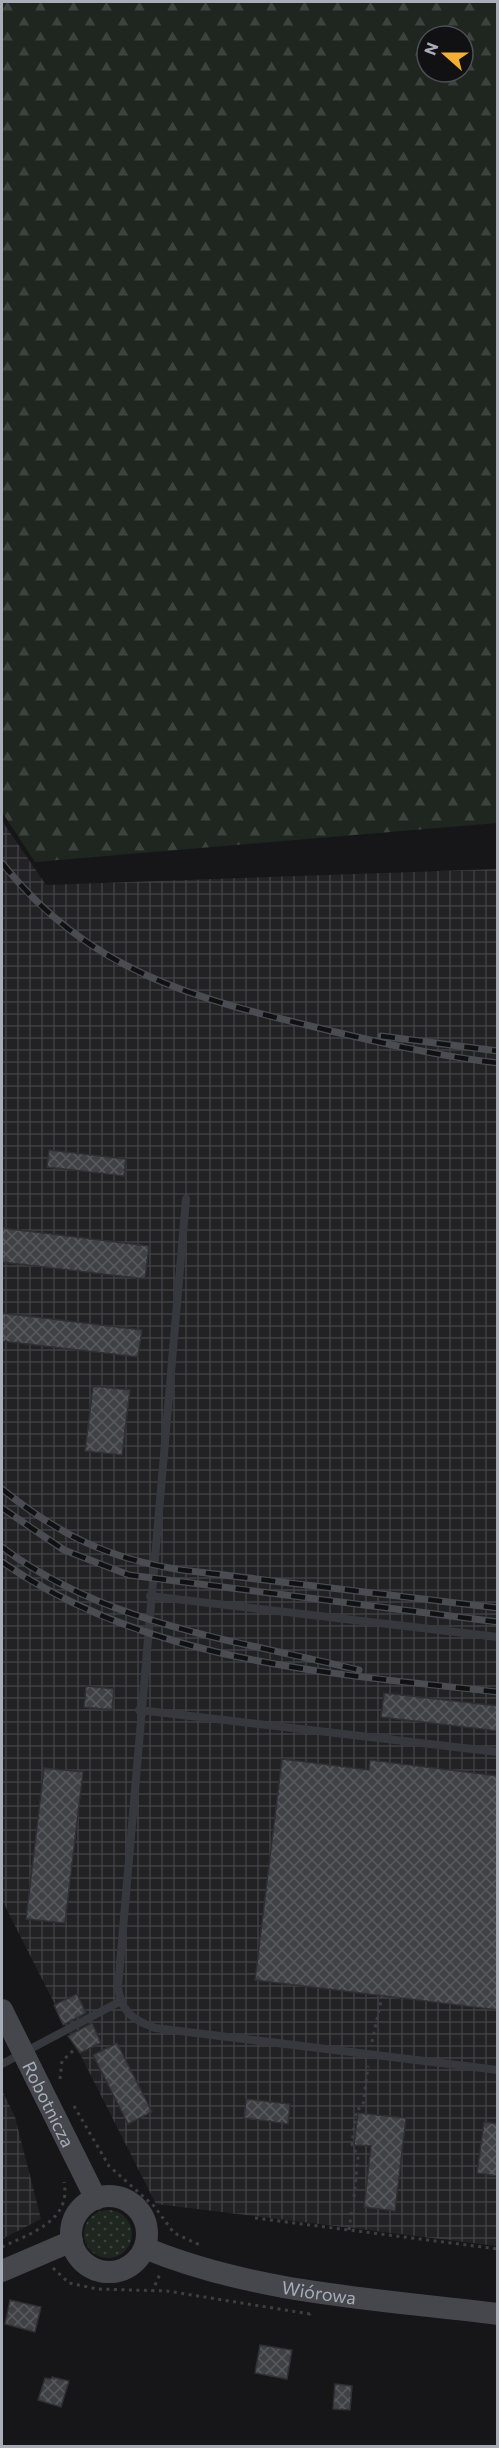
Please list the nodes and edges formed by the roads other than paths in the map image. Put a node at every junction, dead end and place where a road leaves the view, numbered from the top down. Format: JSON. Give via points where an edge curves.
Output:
{"nodes":[{"id":1,"x":186,"y":1200,"type":"dead end"},
{"id":2,"x":150,"y":1596,"type":"junction"},
{"id":3,"x":498,"y":1637,"type":"edge"},
{"id":4,"x":139,"y":1710,"type":"junction"},
{"id":5,"x":498,"y":1752,"type":"edge"},
{"id":6,"x":119,"y":2002,"type":"junction"},
{"id":7,"x":2,"y":2010,"type":"edge"},
{"id":8,"x":23,"y":2054,"type":"junction"},
{"id":9,"x":2,"y":2064,"type":"edge"},
{"id":10,"x":498,"y":2070,"type":"edge"},
{"id":11,"x":96,"y":2199,"type":"junction"},
{"id":12,"x":72,"y":2241,"type":"junction"},
{"id":13,"x":145,"y":2248,"type":"junction"},
{"id":14,"x":2,"y":2271,"type":"edge"},
{"id":15,"x":498,"y":2314,"type":"edge"}],
"edges":[{"from":1,"to":2,"type":"lane"},
{"from":2,"to":3,"type":"lane"},
{"from":2,"to":4,"type":"lane"},
{"from":4,"to":5,"type":"lane"},
{"from":4,"to":6,"type":"lane","via":[[117,1987]]},
{"from":6,"to":8,"type":"lane"},
{"from":6,"to":10,"type":"lane","via":[[128,2014],[155,2028]]},
{"from":7,"to":8,"type":"street","name":"Robotnicza"},
{"from":8,"to":9,"type":"lane"},
{"from":8,"to":11,"type":"street","name":"Robotnicza"},
{"from":11,"to":12,"type":"street","via":[[75,2217]]},
{"from":11,"to":13,"type":"street","via":[[119,2197],[138,2209],[146,2225]]},
{"from":12,"to":13,"type":"street","via":[[85,2264],[106,2272],[127,2268]]},
{"from":12,"to":14,"type":"street"},
{"from":13,"to":15,"type":"street","name":"Wiórowa","via":[[230,2276],[319,2292]]}]}
